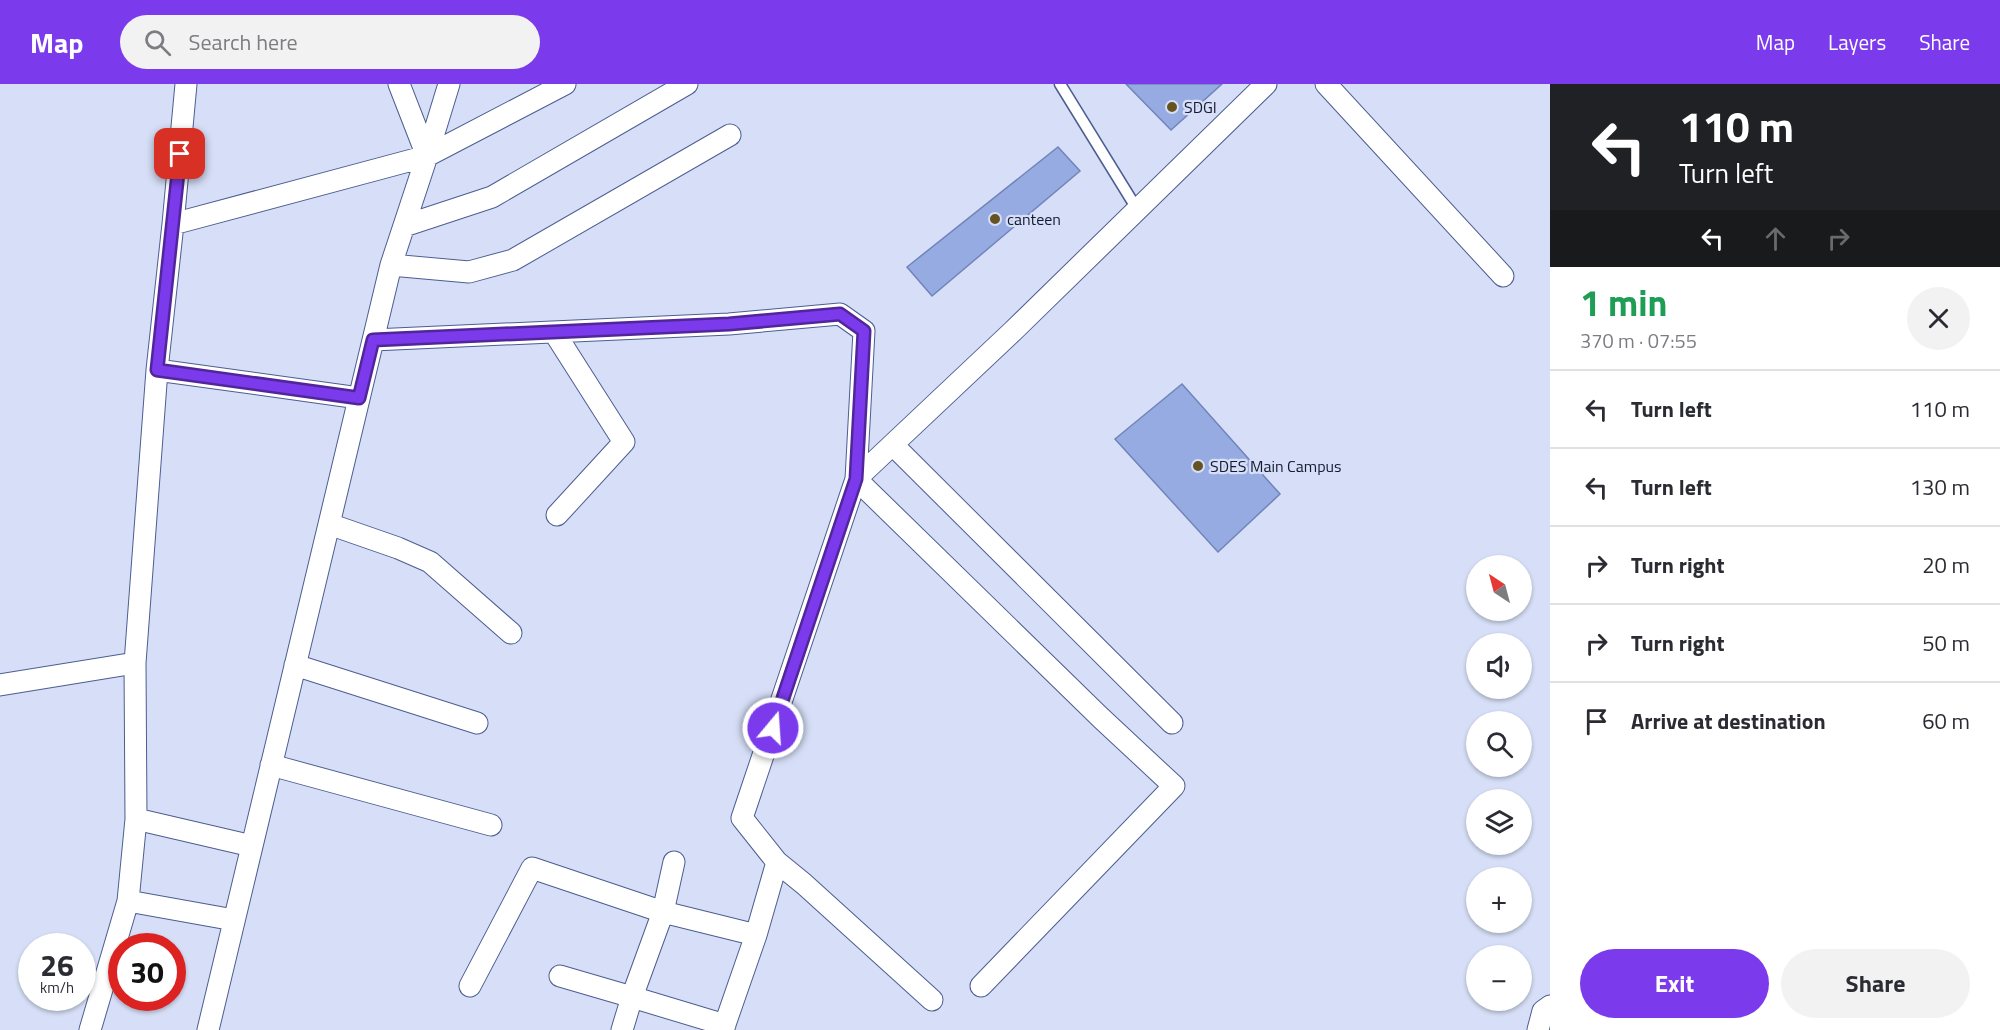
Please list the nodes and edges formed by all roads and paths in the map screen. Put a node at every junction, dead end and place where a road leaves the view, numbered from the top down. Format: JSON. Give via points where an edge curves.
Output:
{"nodes":[{"id":1,"x":186,"y":84,"type":"edge"},
{"id":2,"x":399,"y":84,"type":"edge"},
{"id":3,"x":448,"y":84,"type":"edge"},
{"id":4,"x":565,"y":84,"type":"edge"},
{"id":5,"x":687,"y":84,"type":"edge"},
{"id":6,"x":1060,"y":84,"type":"edge"},
{"id":7,"x":1266,"y":84,"type":"edge"},
{"id":8,"x":1326,"y":84,"type":"edge"},
{"id":9,"x":730,"y":135,"type":"dead end"},
{"id":10,"x":427,"y":156,"type":"junction"},
{"id":11,"x":1137,"y":209,"type":"junction"},
{"id":12,"x":173,"y":224,"type":"junction"},
{"id":13,"x":404,"y":226,"type":"junction"},
{"id":14,"x":391,"y":265,"type":"junction"},
{"id":15,"x":1503,"y":276,"type":"dead end"},
{"id":16,"x":554,"y":332,"type":"junction"},
{"id":17,"x":373,"y":340,"type":"junction"},
{"id":18,"x":157,"y":370,"type":"junction"},
{"id":19,"x":359,"y":398,"type":"junction"},
{"id":20,"x":893,"y":445,"type":"junction"},
{"id":21,"x":856,"y":479,"type":"junction"},
{"id":22,"x":557,"y":515,"type":"dead end"},
{"id":23,"x":329,"y":525,"type":"junction"},
{"id":24,"x":511,"y":633,"type":"dead end"},
{"id":25,"x":135,"y":663,"type":"junction"},
{"id":26,"x":295,"y":665,"type":"junction"},
{"id":27,"x":0,"y":686,"type":"edge"},
{"id":28,"x":477,"y":723,"type":"dead end"},
{"id":29,"x":1172,"y":723,"type":"dead end"},
{"id":30,"x":271,"y":765,"type":"junction"},
{"id":31,"x":136,"y":819,"type":"junction"},
{"id":32,"x":491,"y":825,"type":"dead end"},
{"id":33,"x":252,"y":846,"type":"junction"},
{"id":34,"x":674,"y":862,"type":"dead end"},
{"id":35,"x":777,"y":862,"type":"junction"},
{"id":36,"x":128,"y":901,"type":"junction"},
{"id":37,"x":663,"y":912,"type":"junction"},
{"id":38,"x":234,"y":920,"type":"junction"},
{"id":39,"x":756,"y":935,"type":"junction"},
{"id":40,"x":560,"y":976,"type":"dead end"},
{"id":41,"x":470,"y":986,"type":"dead end"},
{"id":42,"x":981,"y":986,"type":"dead end"},
{"id":43,"x":632,"y":997,"type":"junction"},
{"id":44,"x":932,"y":1000,"type":"dead end"},
{"id":45,"x":1550,"y":1006,"type":"edge"},
{"id":46,"x":724,"y":1028,"type":"edge"},
{"id":47,"x":90,"y":1030,"type":"edge"},
{"id":48,"x":208,"y":1030,"type":"edge"},
{"id":49,"x":622,"y":1030,"type":"edge"},
{"id":50,"x":1538,"y":1030,"type":"edge"}],
"edges":[{"from":1,"to":12,"type":"street"},
{"from":2,"to":10,"type":"street"},
{"from":3,"to":10,"type":"street"},
{"from":4,"to":10,"type":"street"},
{"from":5,"to":13,"type":"street","via":[[492,197]]},
{"from":6,"to":11,"type":"lane"},
{"from":7,"to":11,"type":"street"},
{"from":8,"to":15,"type":"street"},
{"from":9,"to":14,"type":"street","via":[[513,260],[469,272]]},
{"from":10,"to":12,"type":"street"},
{"from":10,"to":13,"type":"street"},
{"from":11,"to":20,"type":"street"},
{"from":12,"to":18,"type":"street"},
{"from":13,"to":14,"type":"street"},
{"from":14,"to":17,"type":"street"},
{"from":16,"to":17,"type":"street"},
{"from":16,"to":21,"type":"street","via":[[729,324],[840,314],[864,331]]},
{"from":16,"to":22,"type":"street","via":[[624,442]]},
{"from":17,"to":19,"type":"street"},
{"from":18,"to":19,"type":"street"},
{"from":18,"to":25,"type":"street"},
{"from":19,"to":23,"type":"street"},
{"from":20,"to":21,"type":"street"},
{"from":20,"to":29,"type":"street"},
{"from":21,"to":35,"type":"street","via":[[742,818]]},
{"from":21,"to":42,"type":"street","via":[[1174,786]]},
{"from":23,"to":24,"type":"street","via":[[430,562]]},
{"from":23,"to":26,"type":"street"},
{"from":25,"to":27,"type":"street"},
{"from":25,"to":31,"type":"street"},
{"from":26,"to":28,"type":"street"},
{"from":26,"to":30,"type":"street"},
{"from":30,"to":32,"type":"street"},
{"from":30,"to":33,"type":"street"},
{"from":31,"to":33,"type":"street"},
{"from":31,"to":36,"type":"street"},
{"from":33,"to":38,"type":"street"},
{"from":34,"to":37,"type":"street"},
{"from":35,"to":39,"type":"street"},
{"from":35,"to":44,"type":"street"},
{"from":36,"to":38,"type":"street"},
{"from":36,"to":47,"type":"street"},
{"from":37,"to":39,"type":"street"},
{"from":37,"to":41,"type":"street","via":[[532,868]]},
{"from":37,"to":43,"type":"street"},
{"from":38,"to":48,"type":"street"},
{"from":39,"to":46,"type":"street"},
{"from":40,"to":43,"type":"street"},
{"from":43,"to":46,"type":"street"},
{"from":43,"to":49,"type":"street"},
{"from":45,"to":50,"type":"street","via":[[1543,1011]]}]}
